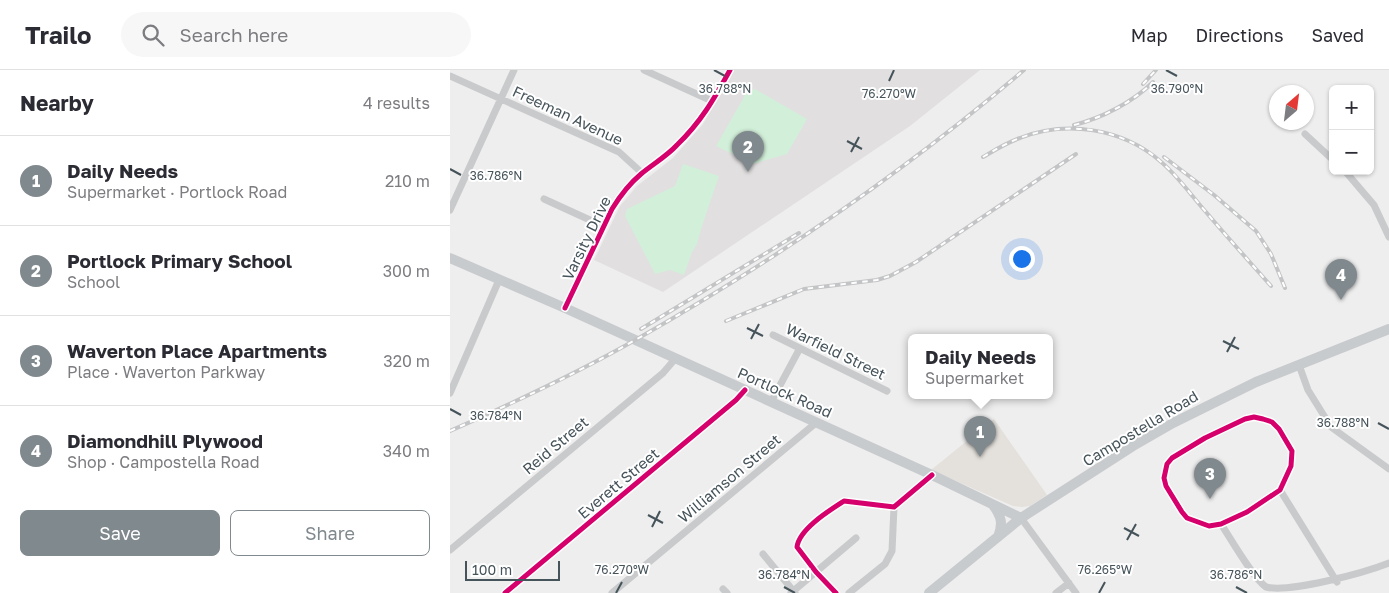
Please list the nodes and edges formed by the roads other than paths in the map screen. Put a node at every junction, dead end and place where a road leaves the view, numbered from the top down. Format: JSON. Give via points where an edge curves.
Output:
{"nodes":[{"id":1,"x":514,"y":70,"type":"edge"},
{"id":2,"x":644,"y":70,"type":"edge"},
{"id":3,"x":730,"y":70,"type":"edge"},
{"id":4,"x":450,"y":76,"type":"edge"},
{"id":5,"x":501,"y":99,"type":"junction"},
{"id":6,"x":712,"y":101,"type":"junction"},
{"id":7,"x":1305,"y":134,"type":"dead end"},
{"id":8,"x":1329,"y":156,"type":"edge"},
{"id":9,"x":642,"y":173,"type":"junction"},
{"id":10,"x":1348,"y":175,"type":"edge"},
{"id":11,"x":544,"y":199,"type":"dead end"},
{"id":12,"x":450,"y":210,"type":"edge"},
{"id":13,"x":603,"y":226,"type":"junction"},
{"id":14,"x":1389,"y":236,"type":"edge"},
{"id":15,"x":450,"y":258,"type":"edge"},
{"id":16,"x":499,"y":280,"type":"junction"},
{"id":17,"x":565,"y":308,"type":"junction"},
{"id":18,"x":1389,"y":329,"type":"edge"},
{"id":19,"x":773,"y":335,"type":"dead end"},
{"id":20,"x":800,"y":348,"type":"junction"},
{"id":21,"x":675,"y":359,"type":"junction"},
{"id":22,"x":1299,"y":365,"type":"junction"},
{"id":23,"x":745,"y":390,"type":"junction"},
{"id":24,"x":887,"y":391,"type":"dead end"},
{"id":25,"x":450,"y":393,"type":"edge"},
{"id":26,"x":771,"y":402,"type":"junction"},
{"id":27,"x":817,"y":422,"type":"junction"},
{"id":28,"x":1389,"y":469,"type":"edge"},
{"id":29,"x":932,"y":475,"type":"junction"},
{"id":30,"x":1280,"y":490,"type":"junction"},
{"id":31,"x":993,"y":504,"type":"junction"},
{"id":32,"x":894,"y":507,"type":"junction"},
{"id":33,"x":1021,"y":518,"type":"junction"},
{"id":34,"x":1221,"y":524,"type":"junction"},
{"id":35,"x":998,"y":537,"type":"junction"},
{"id":36,"x":856,"y":538,"type":"dead end"},
{"id":37,"x":450,"y":550,"type":"edge"},
{"id":38,"x":763,"y":554,"type":"dead end"},
{"id":39,"x":1389,"y":563,"type":"edge"},
{"id":40,"x":816,"y":572,"type":"junction"},
{"id":41,"x":1337,"y":582,"type":"junction"},
{"id":42,"x":1069,"y":583,"type":"junction"},
{"id":43,"x":793,"y":592,"type":"edge"},
{"id":44,"x":505,"y":593,"type":"edge"},
{"id":45,"x":612,"y":593,"type":"edge"},
{"id":46,"x":836,"y":593,"type":"edge"},
{"id":47,"x":849,"y":593,"type":"edge"},
{"id":48,"x":929,"y":593,"type":"edge"},
{"id":49,"x":1056,"y":593,"type":"edge"},
{"id":50,"x":1076,"y":593,"type":"edge"}],
"edges":[{"from":1,"to":5,"type":"street"},
{"from":2,"to":6,"type":"street"},
{"from":3,"to":6,"type":"street","name":"Varsity Drive"},
{"from":4,"to":5,"type":"street","name":"Freeman Avenue"},
{"from":5,"to":9,"type":"street","name":"Freeman Avenue","via":[[619,152]]},
{"from":5,"to":12,"type":"street"},
{"from":6,"to":9,"type":"street","name":"Varsity Drive","via":[[704,116],[676,147]]},
{"from":7,"to":8,"type":"street"},
{"from":9,"to":13,"type":"street","name":"Varsity Drive","via":[[621,195]]},
{"from":10,"to":14,"type":"street","via":[[1374,206]]},
{"from":11,"to":13,"type":"street"},
{"from":13,"to":17,"type":"street","name":"Varsity Drive"},
{"from":15,"to":16,"type":"main road","name":"Portlock Road"},
{"from":16,"to":17,"type":"main road","name":"Portlock Road"},
{"from":16,"to":25,"type":"street"},
{"from":17,"to":21,"type":"main road","name":"Portlock Road"},
{"from":18,"to":22,"type":"main road","name":"Campostella Road"},
{"from":19,"to":20,"type":"street","name":"Warfield Street"},
{"from":20,"to":24,"type":"street","name":"Warfield Street"},
{"from":20,"to":26,"type":"street"},
{"from":21,"to":23,"type":"main road","name":"Portlock Road"},
{"from":21,"to":37,"type":"street","name":"Reid Street","via":[[664,373]]},
{"from":22,"to":28,"type":"street","via":[[1308,390],[1331,426]]},
{"from":22,"to":33,"type":"main road","name":"Campostella Road","via":[[1173,422]]},
{"from":23,"to":26,"type":"main road","name":"Portlock Road"},
{"from":23,"to":44,"type":"street","name":"Everett Street"},
{"from":26,"to":27,"type":"main road","name":"Portlock Road"},
{"from":27,"to":29,"type":"main road","name":"Portlock Road"},
{"from":27,"to":45,"type":"street","name":"Williamson Street"},
{"from":29,"to":31,"type":"main road","name":"Portlock Road"},
{"from":29,"to":32,"type":"street"},
{"from":30,"to":34,"type":"street","via":[[1247,512]]},
{"from":30,"to":34,"type":"street","via":[[1291,466],[1292,451],[1272,422],[1264,418],[1245,418],[1192,445],[1167,464],[1166,486],[1187,518],[1208,526]]},
{"from":30,"to":41,"type":"street"},
{"from":31,"to":33,"type":"main road","name":"Portlock Road"},
{"from":31,"to":35,"type":"main road","via":[[1002,518]]},
{"from":32,"to":40,"type":"street","via":[[844,501],[811,525],[799,539],[797,547]]},
{"from":32,"to":47,"type":"street","via":[[892,551],[885,564]]},
{"from":33,"to":35,"type":"main road","name":"Campostella Road"},
{"from":33,"to":42,"type":"street","name":"Portlock Road"},
{"from":34,"to":41,"type":"street","via":[[1256,576],[1268,588],[1283,592]]},
{"from":35,"to":48,"type":"main road","name":"Campostella Road"},
{"from":36,"to":40,"type":"street"},
{"from":38,"to":43,"type":"street"},
{"from":39,"to":41,"type":"street"},
{"from":40,"to":43,"type":"street"},
{"from":40,"to":46,"type":"street"},
{"from":42,"to":49,"type":"street"},
{"from":42,"to":50,"type":"street","name":"Portlock Road"}]}
